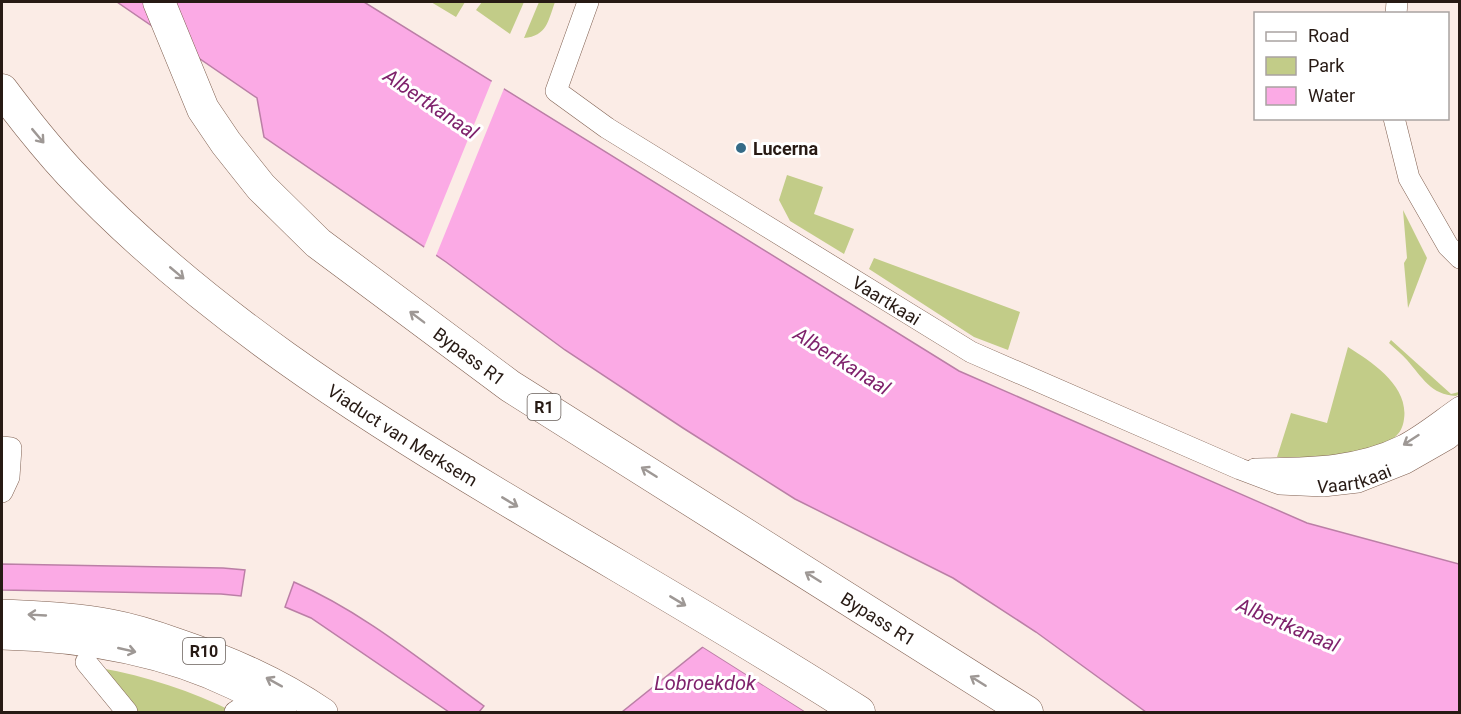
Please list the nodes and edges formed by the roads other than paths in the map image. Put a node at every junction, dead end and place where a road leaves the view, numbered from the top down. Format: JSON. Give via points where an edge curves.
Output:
{"nodes":[{"id":1,"x":159,"y":2,"type":"edge"},
{"id":2,"x":588,"y":2,"type":"edge"},
{"id":3,"x":2,"y":90,"type":"edge"},
{"id":4,"x":1394,"y":120,"type":"edge"},
{"id":5,"x":1460,"y":258,"type":"edge"},
{"id":6,"x":1460,"y":407,"type":"edge"},
{"id":7,"x":1460,"y":429,"type":"edge"},
{"id":8,"x":6,"y":447,"type":"edge"},
{"id":9,"x":1240,"y":469,"type":"junction"},
{"id":10,"x":2,"y":492,"type":"edge"},
{"id":11,"x":2,"y":613,"type":"edge"},
{"id":12,"x":71,"y":628,"type":"junction"},
{"id":13,"x":2,"y":636,"type":"edge"},
{"id":14,"x":86,"y":662,"type":"dead end"},
{"id":15,"x":259,"y":700,"type":"junction"},
{"id":16,"x":127,"y":712,"type":"edge"},
{"id":17,"x":235,"y":712,"type":"edge"},
{"id":18,"x":283,"y":712,"type":"edge"},
{"id":19,"x":324,"y":712,"type":"edge"},
{"id":20,"x":859,"y":712,"type":"edge"},
{"id":21,"x":1028,"y":712,"type":"edge"}],
"edges":[{"from":21,"to":1,"type":"highway","name":"Bypass R1","number":"R1","one_way":true,"via":[[510,386],[318,243],[261,187],[225,143],[204,109]]},
{"from":2,"to":9,"type":"street","name":"Vaartkaai","via":[[555,91],[608,128],[971,352]]},
{"from":3,"to":20,"type":"highway","name":"Viaduct van Merksem","one_way":true,"via":[[70,172],[142,243],[207,299],[297,366],[457,470]]},
{"from":4,"to":5,"type":"street","via":[[1409,178],[1448,246]]},
{"from":6,"to":9,"type":"street","name":"Vaartkaai","one_way":true,"via":[[1402,446],[1368,458],[1314,468]]},
{"from":7,"to":9,"type":"street","name":"Vaartkaai","via":[[1406,463],[1358,482],[1323,486],[1280,484]]},
{"from":8,"to":10,"type":"street","via":[[9,477]]},
{"from":12,"to":11,"type":"main road","number":"R10","one_way":true},
{"from":12,"to":13,"type":"main road","number":"R10"},
{"from":12,"to":15,"type":"main road","number":"R10","one_way":true,"via":[[174,663]]},
{"from":19,"to":12,"type":"main road","number":"R10","one_way":true,"via":[[243,665],[142,630]]},
{"from":14,"to":16,"type":"street"},
{"from":15,"to":17,"type":"street"},
{"from":15,"to":18,"type":"main road","number":"R10"}]}
